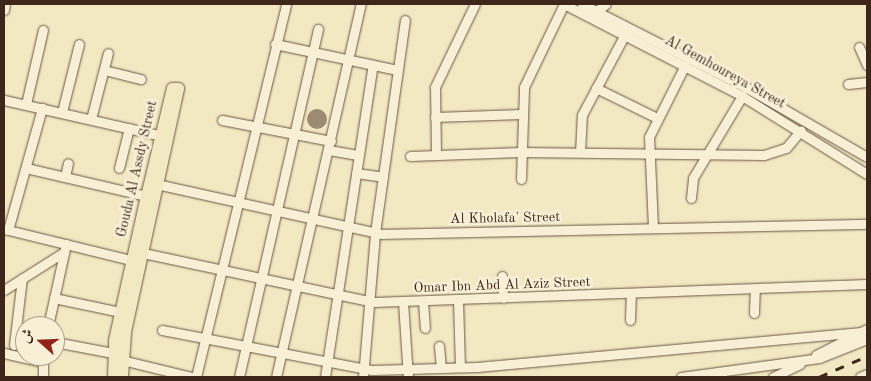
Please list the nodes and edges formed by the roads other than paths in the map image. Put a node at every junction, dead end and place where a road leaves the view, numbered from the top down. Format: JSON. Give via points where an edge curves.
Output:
{"nodes":[{"id":1,"x":5,"y":4,"type":"edge"},
{"id":2,"x":286,"y":4,"type":"edge"},
{"id":3,"x":361,"y":4,"type":"edge"},
{"id":4,"x":475,"y":4,"type":"edge"},
{"id":5,"x":564,"y":4,"type":"edge"},
{"id":6,"x":582,"y":4,"type":"edge"},
{"id":7,"x":606,"y":4,"type":"edge"},
{"id":8,"x":4,"y":10,"type":"edge"},
{"id":9,"x":593,"y":14,"type":"junction"},
{"id":10,"x":405,"y":20,"type":"dead end"},
{"id":11,"x":612,"y":24,"type":"junction"},
{"id":12,"x":318,"y":29,"type":"dead end"},
{"id":13,"x":43,"y":30,"type":"dead end"},
{"id":14,"x":625,"y":34,"type":"junction"},
{"id":15,"x":79,"y":44,"type":"dead end"},
{"id":16,"x":275,"y":44,"type":"junction"},
{"id":17,"x":859,"y":47,"type":"dead end"},
{"id":18,"x":313,"y":52,"type":"junction"},
{"id":19,"x":108,"y":53,"type":"dead end"},
{"id":20,"x":349,"y":60,"type":"junction"},
{"id":21,"x":373,"y":65,"type":"junction"},
{"id":22,"x":685,"y":65,"type":"junction"},
{"id":23,"x":867,"y":65,"type":"edge"},
{"id":24,"x":104,"y":70,"type":"junction"},
{"id":25,"x":397,"y":70,"type":"junction"},
{"id":26,"x":141,"y":79,"type":"dead end"},
{"id":27,"x":867,"y":82,"type":"edge"},
{"id":28,"x":848,"y":84,"type":"dead end"},
{"id":29,"x":596,"y":88,"type":"junction"},
{"id":30,"x":742,"y":96,"type":"junction"},
{"id":31,"x":4,"y":100,"type":"edge"},
{"id":32,"x":26,"y":104,"type":"junction"},
{"id":33,"x":42,"y":108,"type":"junction"},
{"id":34,"x":62,"y":112,"type":"junction"},
{"id":35,"x":521,"y":114,"type":"junction"},
{"id":36,"x":435,"y":118,"type":"junction"},
{"id":37,"x":657,"y":118,"type":"junction"},
{"id":38,"x":91,"y":119,"type":"junction"},
{"id":39,"x":222,"y":120,"type":"dead end"},
{"id":40,"x":256,"y":126,"type":"junction"},
{"id":41,"x":129,"y":128,"type":"junction"},
{"id":42,"x":801,"y":130,"type":"junction"},
{"id":43,"x":294,"y":134,"type":"junction"},
{"id":44,"x":164,"y":137,"type":"joint"},
{"id":45,"x":330,"y":146,"type":"junction"},
{"id":46,"x":520,"y":152,"type":"junction"},
{"id":47,"x":580,"y":152,"type":"junction"},
{"id":48,"x":649,"y":153,"type":"junction"},
{"id":49,"x":708,"y":154,"type":"junction"},
{"id":50,"x":358,"y":155,"type":"junction"},
{"id":51,"x":436,"y":155,"type":"junction"},
{"id":52,"x":410,"y":156,"type":"dead end"},
{"id":53,"x":867,"y":157,"type":"edge"},
{"id":54,"x":852,"y":160,"type":"junction"},
{"id":55,"x":68,"y":163,"type":"dead end"},
{"id":56,"x":867,"y":167,"type":"edge"},
{"id":57,"x":26,"y":168,"type":"junction"},
{"id":58,"x":119,"y":168,"type":"dead end"},
{"id":59,"x":356,"y":173,"type":"junction"},
{"id":60,"x":867,"y":174,"type":"edge"},
{"id":61,"x":65,"y":177,"type":"junction"},
{"id":62,"x":383,"y":177,"type":"junction"},
{"id":63,"x":521,"y":179,"type":"dead end"},
{"id":64,"x":154,"y":183,"type":"junction"},
{"id":65,"x":146,"y":196,"type":"junction"},
{"id":66,"x":691,"y":198,"type":"dead end"},
{"id":67,"x":237,"y":202,"type":"junction"},
{"id":68,"x":276,"y":211,"type":"junction"},
{"id":69,"x":314,"y":220,"type":"junction"},
{"id":70,"x":867,"y":224,"type":"edge"},
{"id":71,"x":348,"y":228,"type":"junction"},
{"id":72,"x":652,"y":228,"type":"junction"},
{"id":73,"x":6,"y":229,"type":"edge"},
{"id":74,"x":375,"y":233,"type":"junction"},
{"id":75,"x":65,"y":248,"type":"junction"},
{"id":76,"x":142,"y":253,"type":"junction"},
{"id":77,"x":131,"y":260,"type":"junction"},
{"id":78,"x":221,"y":271,"type":"junction"},
{"id":79,"x":502,"y":276,"type":"dead end"},
{"id":80,"x":22,"y":278,"type":"junction"},
{"id":81,"x":259,"y":279,"type":"junction"},
{"id":82,"x":867,"y":284,"type":"edge"},
{"id":83,"x":298,"y":287,"type":"junction"},
{"id":84,"x":4,"y":290,"type":"edge"},
{"id":85,"x":755,"y":290,"type":"junction"},
{"id":86,"x":630,"y":294,"type":"junction"},
{"id":87,"x":337,"y":296,"type":"junction"},
{"id":88,"x":54,"y":298,"type":"junction"},
{"id":89,"x":503,"y":298,"type":"junction"},
{"id":90,"x":458,"y":300,"type":"junction"},
{"id":91,"x":368,"y":302,"type":"junction"},
{"id":92,"x":403,"y":302,"type":"junction"},
{"id":93,"x":423,"y":302,"type":"junction"},
{"id":94,"x":120,"y":312,"type":"junction"},
{"id":95,"x":754,"y":313,"type":"dead end"},
{"id":96,"x":50,"y":316,"type":"edge"},
{"id":97,"x":630,"y":320,"type":"dead end"},
{"id":98,"x":424,"y":328,"type":"dead end"},
{"id":99,"x":162,"y":330,"type":"dead end"},
{"id":100,"x":865,"y":333,"type":"edge"},
{"id":101,"x":205,"y":339,"type":"junction"},
{"id":102,"x":65,"y":344,"type":"edge"},
{"id":103,"x":14,"y":345,"type":"joint"},
{"id":104,"x":439,"y":346,"type":"dead end"},
{"id":105,"x":245,"y":347,"type":"junction"},
{"id":106,"x":4,"y":352,"type":"edge"},
{"id":107,"x":281,"y":355,"type":"junction"},
{"id":108,"x":118,"y":357,"type":"junction"},
{"id":109,"x":810,"y":359,"type":"junction"},
{"id":110,"x":326,"y":364,"type":"junction"},
{"id":111,"x":440,"y":368,"type":"junction"},
{"id":112,"x":460,"y":368,"type":"junction"},
{"id":113,"x":363,"y":373,"type":"edge"},
{"id":114,"x":407,"y":373,"type":"edge"},
{"id":115,"x":749,"y":373,"type":"edge"},
{"id":116,"x":867,"y":374,"type":"edge"},
{"id":117,"x":113,"y":377,"type":"edge"},
{"id":118,"x":122,"y":377,"type":"edge"},
{"id":119,"x":192,"y":377,"type":"edge"},
{"id":120,"x":196,"y":377,"type":"edge"},
{"id":121,"x":239,"y":377,"type":"edge"},
{"id":122,"x":276,"y":377,"type":"edge"},
{"id":123,"x":325,"y":377,"type":"edge"},
{"id":124,"x":681,"y":377,"type":"edge"},
{"id":125,"x":773,"y":377,"type":"edge"},
{"id":126,"x":860,"y":377,"type":"edge"}],
"edges":[{"from":1,"to":8,"type":"street"},
{"from":2,"to":16,"type":"street"},
{"from":3,"to":20,"type":"street"},
{"from":4,"to":36,"type":"street","via":[[437,83]]},
{"from":5,"to":9,"type":"street","name":"Al Gemhoureya Street"},
{"from":5,"to":35,"type":"street","via":[[526,81]]},
{"from":6,"to":9,"type":"street","name":"Al Gemhoureya Street"},
{"from":7,"to":9,"type":"street"},
{"from":9,"to":11,"type":"street","name":"Al Gemhoureya Street"},
{"from":10,"to":25,"type":"street"},
{"from":11,"to":14,"type":"street","name":"Al Gemhoureya Street"},
{"from":11,"to":53,"type":"street","name":"Al Gemhoureya Street"},
{"from":12,"to":18,"type":"street"},
{"from":13,"to":32,"type":"street"},
{"from":14,"to":22,"type":"street","name":"Al Gemhoureya Street"},
{"from":14,"to":29,"type":"street"},
{"from":15,"to":34,"type":"street"},
{"from":16,"to":18,"type":"street"},
{"from":16,"to":40,"type":"street"},
{"from":17,"to":23,"type":"street"},
{"from":18,"to":20,"type":"street"},
{"from":18,"to":43,"type":"street"},
{"from":19,"to":24,"type":"street"},
{"from":20,"to":21,"type":"street"},
{"from":20,"to":45,"type":"street"},
{"from":21,"to":25,"type":"street"},
{"from":21,"to":50,"type":"street"},
{"from":22,"to":30,"type":"street","name":"Al Gemhoureya Street"},
{"from":22,"to":37,"type":"street"},
{"from":24,"to":26,"type":"street"},
{"from":24,"to":38,"type":"street"},
{"from":25,"to":62,"type":"street"},
{"from":27,"to":28,"type":"street"},
{"from":29,"to":37,"type":"street"},
{"from":29,"to":47,"type":"street","via":[[581,120]]},
{"from":30,"to":42,"type":"street","name":"Al Gemhoureya Street"},
{"from":30,"to":49,"type":"street"},
{"from":31,"to":32,"type":"street"},
{"from":32,"to":33,"type":"street"},
{"from":33,"to":34,"type":"street"},
{"from":33,"to":57,"type":"street"},
{"from":34,"to":38,"type":"street"},
{"from":35,"to":36,"type":"street"},
{"from":35,"to":46,"type":"street"},
{"from":36,"to":51,"type":"street"},
{"from":37,"to":48,"type":"street"},
{"from":38,"to":41,"type":"street"},
{"from":39,"to":40,"type":"street"},
{"from":40,"to":43,"type":"street"},
{"from":40,"to":67,"type":"street"},
{"from":41,"to":44,"type":"street"},
{"from":41,"to":58,"type":"street"},
{"from":42,"to":49,"type":"street","via":[[792,143],[772,154]]},
{"from":42,"to":54,"type":"street","name":"Al Gemhoureya Street"},
{"from":43,"to":45,"type":"street"},
{"from":43,"to":68,"type":"street"},
{"from":44,"to":64,"type":"main road","name":"Gouda Al Assdy Street"},
{"from":45,"to":50,"type":"street"},
{"from":45,"to":69,"type":"street"},
{"from":46,"to":47,"type":"street"},
{"from":46,"to":51,"type":"street"},
{"from":46,"to":63,"type":"street"},
{"from":47,"to":48,"type":"street"},
{"from":48,"to":49,"type":"street"},
{"from":48,"to":72,"type":"street"},
{"from":49,"to":66,"type":"street","via":[[692,180]]},
{"from":50,"to":59,"type":"street"},
{"from":51,"to":52,"type":"street"},
{"from":54,"to":56,"type":"street"},
{"from":54,"to":60,"type":"street","name":"Al Gemhoureya Street"},
{"from":55,"to":61,"type":"street"},
{"from":57,"to":61,"type":"street"},
{"from":57,"to":73,"type":"street"},
{"from":59,"to":62,"type":"street"},
{"from":59,"to":71,"type":"street"},
{"from":61,"to":65,"type":"street"},
{"from":62,"to":74,"type":"street"},
{"from":64,"to":65,"type":"main road","name":"Gouda Al Assdy Street"},
{"from":64,"to":67,"type":"street","name":"Al Kholafa' Street"},
{"from":64,"to":76,"type":"main road","name":"Gouda Al Assdy Street"},
{"from":65,"to":77,"type":"main road","name":"Gouda Al Assdy Street"},
{"from":67,"to":68,"type":"street","name":"Al Kholafa' Street"},
{"from":67,"to":78,"type":"street"},
{"from":68,"to":69,"type":"street","name":"Al Kholafa' Street"},
{"from":68,"to":81,"type":"street"},
{"from":69,"to":71,"type":"street","name":"Al Kholafa' Street"},
{"from":69,"to":83,"type":"street"},
{"from":70,"to":72,"type":"street","name":"Al Kholafa' Street"},
{"from":71,"to":74,"type":"street","name":"Al Kholafa' Street"},
{"from":71,"to":87,"type":"street"},
{"from":72,"to":74,"type":"street","name":"Al Kholafa' Street"},
{"from":73,"to":75,"type":"street"},
{"from":74,"to":91,"type":"street"},
{"from":75,"to":77,"type":"street"},
{"from":75,"to":80,"type":"street"},
{"from":75,"to":88,"type":"street"},
{"from":76,"to":78,"type":"street","name":"Omar Ibn Abd Al Aziz Street"},
{"from":76,"to":108,"type":"main road","name":"Gouda Al Assdy Street"},
{"from":77,"to":94,"type":"main road","name":"Gouda Al Assdy Street"},
{"from":78,"to":81,"type":"street","name":"Omar Ibn Abd Al Aziz Street"},
{"from":78,"to":101,"type":"street"},
{"from":79,"to":89,"type":"street"},
{"from":80,"to":84,"type":"street"},
{"from":80,"to":103,"type":"street"},
{"from":81,"to":83,"type":"street","name":"Omar Ibn Abd Al Aziz Street"},
{"from":81,"to":105,"type":"street"},
{"from":82,"to":85,"type":"street","name":"Omar Ibn Abd Al Aziz Street"},
{"from":83,"to":87,"type":"street","name":"Omar Ibn Abd Al Aziz Street"},
{"from":83,"to":107,"type":"street"},
{"from":85,"to":86,"type":"street","name":"Omar Ibn Abd Al Aziz Street"},
{"from":85,"to":95,"type":"street"},
{"from":86,"to":89,"type":"street","name":"Omar Ibn Abd Al Aziz Street"},
{"from":86,"to":97,"type":"street"},
{"from":87,"to":91,"type":"street","name":"Omar Ibn Abd Al Aziz Street"},
{"from":87,"to":110,"type":"street"},
{"from":88,"to":94,"type":"street"},
{"from":88,"to":96,"type":"street"},
{"from":89,"to":90,"type":"street","name":"Omar Ibn Abd Al Aziz Street"},
{"from":90,"to":93,"type":"street","name":"Omar Ibn Abd Al Aziz Street"},
{"from":90,"to":112,"type":"street"},
{"from":91,"to":92,"type":"street","name":"Omar Ibn Abd Al Aziz Street"},
{"from":91,"to":113,"type":"street"},
{"from":92,"to":93,"type":"street","name":"Omar Ibn Abd Al Aziz Street"},
{"from":92,"to":114,"type":"street"},
{"from":93,"to":98,"type":"street"},
{"from":94,"to":108,"type":"main road","name":"Gouda Al Assdy Street"},
{"from":99,"to":101,"type":"street"},
{"from":100,"to":109,"type":"street"},
{"from":100,"to":112,"type":"street"},
{"from":101,"to":105,"type":"street"},
{"from":101,"to":120,"type":"street"},
{"from":102,"to":108,"type":"street"},
{"from":103,"to":106,"type":"street"},
{"from":104,"to":111,"type":"street"},
{"from":105,"to":107,"type":"street"},
{"from":105,"to":121,"type":"street"},
{"from":107,"to":110,"type":"street"},
{"from":107,"to":122,"type":"street"},
{"from":108,"to":117,"type":"main road","name":"Gouda Al Assdy Street"},
{"from":108,"to":118,"type":"main road","name":"Gouda Al Assdy Street"},
{"from":108,"to":119,"type":"street"},
{"from":109,"to":115,"type":"street"},
{"from":109,"to":125,"type":"street"},
{"from":110,"to":113,"type":"street"},
{"from":110,"to":123,"type":"street"},
{"from":111,"to":112,"type":"street"},
{"from":111,"to":114,"type":"street"},
{"from":113,"to":114,"type":"street"},
{"from":115,"to":124,"type":"street"},
{"from":116,"to":126,"type":"street"}]}
